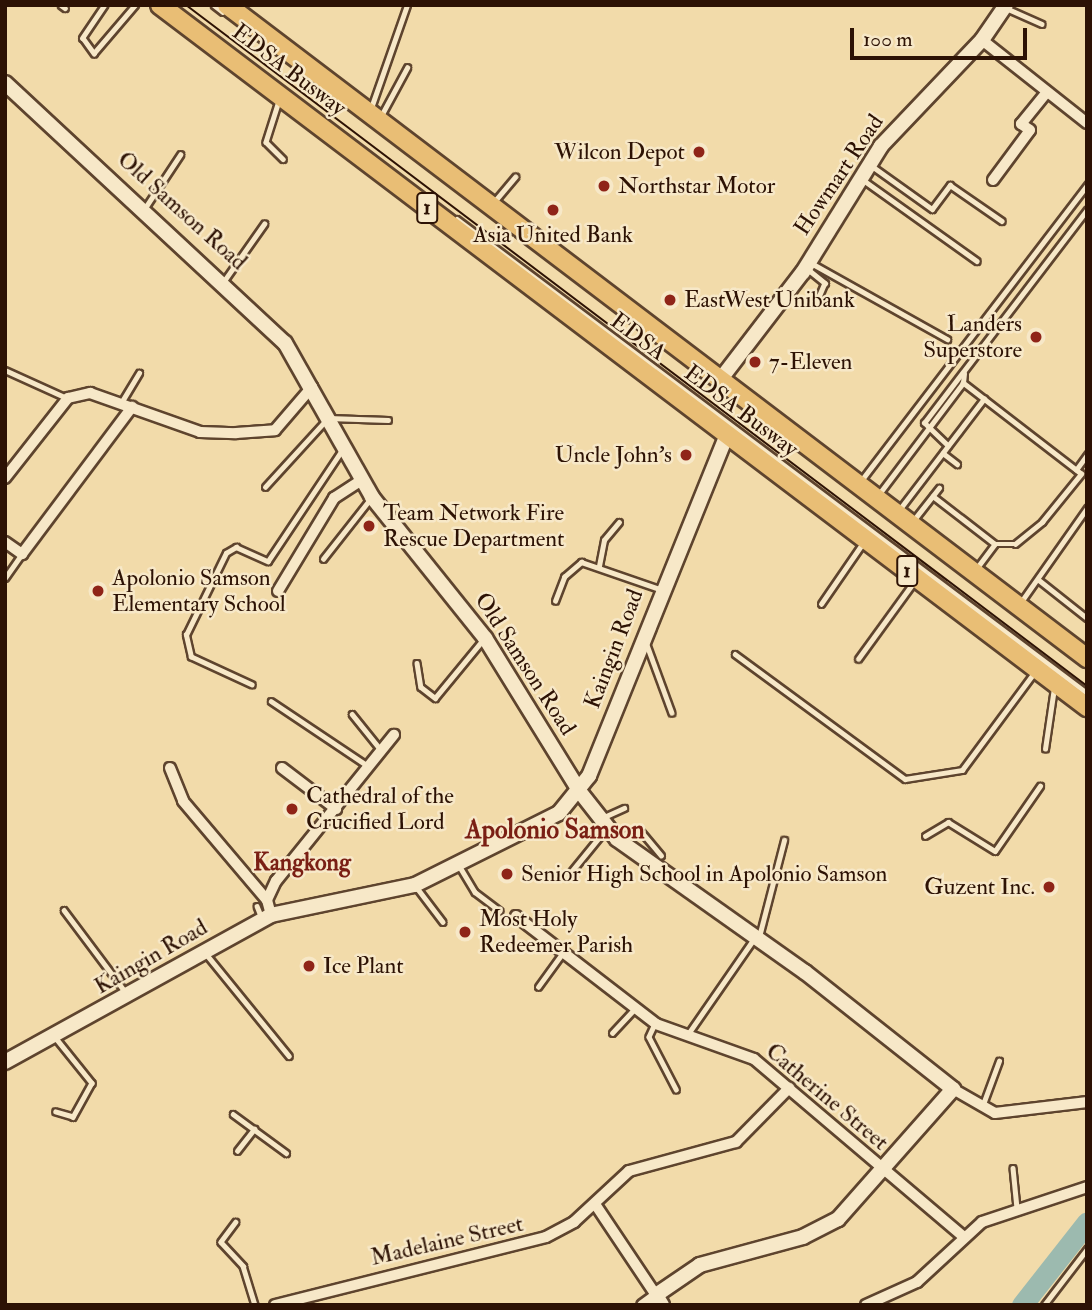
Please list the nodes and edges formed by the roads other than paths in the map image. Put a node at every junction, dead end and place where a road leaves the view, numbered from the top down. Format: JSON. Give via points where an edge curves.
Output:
{"nodes":[{"id":1,"x":105,"y":5,"type":"edge"},
{"id":2,"x":135,"y":5,"type":"edge"},
{"id":3,"x":160,"y":5,"type":"edge"},
{"id":4,"x":174,"y":5,"type":"edge"},
{"id":5,"x":214,"y":5,"type":"edge"},
{"id":6,"x":227,"y":5,"type":"edge"},
{"id":7,"x":407,"y":5,"type":"edge"},
{"id":8,"x":1003,"y":6,"type":"edge"},
{"id":9,"x":1042,"y":23,"type":"dead end"},
{"id":10,"x":982,"y":40,"type":"junction"},
{"id":11,"x":407,"y":68,"type":"dead end"},
{"id":12,"x":5,"y":83,"type":"edge"},
{"id":13,"x":1047,"y":92,"type":"junction"},
{"id":14,"x":281,"y":97,"type":"junction"},
{"id":15,"x":375,"y":116,"type":"junction"},
{"id":16,"x":1087,"y":123,"type":"edge"},
{"id":17,"x":180,"y":155,"type":"dead end"},
{"id":18,"x":283,"y":159,"type":"dead end"},
{"id":19,"x":869,"y":164,"type":"junction"},
{"id":20,"x":515,"y":177,"type":"dead end"},
{"id":21,"x":861,"y":178,"type":"junction"},
{"id":22,"x":993,"y":180,"type":"dead end"},
{"id":23,"x":1087,"y":185,"type":"edge"},
{"id":24,"x":492,"y":206,"type":"junction"},
{"id":25,"x":145,"y":208,"type":"junction"},
{"id":26,"x":1087,"y":210,"type":"edge"},
{"id":27,"x":1002,"y":221,"type":"dead end"},
{"id":28,"x":264,"y":224,"type":"dead end"},
{"id":29,"x":978,"y":261,"type":"dead end"},
{"id":30,"x":807,"y":265,"type":"junction"},
{"id":31,"x":224,"y":281,"type":"junction"},
{"id":32,"x":816,"y":304,"type":"dead end"},
{"id":33,"x":947,"y":339,"type":"dead end"},
{"id":34,"x":5,"y":370,"type":"edge"},
{"id":35,"x":964,"y":372,"type":"junction"},
{"id":36,"x":139,"y":373,"type":"dead end"},
{"id":37,"x":720,"y":380,"type":"junction"},
{"id":38,"x":963,"y":383,"type":"junction"},
{"id":39,"x":313,"y":386,"type":"junction"},
{"id":40,"x":68,"y":398,"type":"junction"},
{"id":41,"x":984,"y":399,"type":"junction"},
{"id":42,"x":121,"y":403,"type":"junction"},
{"id":43,"x":132,"y":407,"type":"junction"},
{"id":44,"x":328,"y":418,"type":"junction"},
{"id":45,"x":388,"y":420,"type":"dead end"},
{"id":46,"x":927,"y":430,"type":"junction"},
{"id":47,"x":727,"y":435,"type":"junction"},
{"id":48,"x":948,"y":446,"type":"junction"},
{"id":49,"x":342,"y":450,"type":"junction"},
{"id":50,"x":943,"y":453,"type":"junction"},
{"id":51,"x":1087,"y":455,"type":"edge"},
{"id":52,"x":957,"y":464,"type":"dead end"},
{"id":53,"x":1076,"y":470,"type":"junction"},
{"id":54,"x":5,"y":478,"type":"edge"},
{"id":55,"x":362,"y":480,"type":"junction"},
{"id":56,"x":859,"y":485,"type":"junction"},
{"id":57,"x":265,"y":486,"type":"dead end"},
{"id":58,"x":939,"y":488,"type":"dead end"},
{"id":59,"x":933,"y":496,"type":"junction"},
{"id":60,"x":372,"y":497,"type":"junction"},
{"id":61,"x":876,"y":498,"type":"junction"},
{"id":62,"x":1087,"y":508,"type":"edge"},
{"id":63,"x":904,"y":519,"type":"junction"},
{"id":64,"x":619,"y":522,"type":"dead end"},
{"id":65,"x":866,"y":540,"type":"junction"},
{"id":66,"x":5,"y":542,"type":"edge"},
{"id":67,"x":995,"y":544,"type":"junction"},
{"id":68,"x":22,"y":554,"type":"junction"},
{"id":69,"x":323,"y":559,"type":"dead end"},
{"id":70,"x":598,"y":566,"type":"junction"},
{"id":71,"x":974,"y":572,"type":"junction"},
{"id":72,"x":5,"y":578,"type":"edge"},
{"id":73,"x":917,"y":579,"type":"junction"},
{"id":74,"x":1039,"y":580,"type":"junction"},
{"id":75,"x":278,"y":590,"type":"dead end"},
{"id":76,"x":662,"y":590,"type":"junction"},
{"id":77,"x":555,"y":601,"type":"dead end"},
{"id":78,"x":821,"y":604,"type":"dead end"},
{"id":79,"x":1018,"y":606,"type":"junction"},
{"id":80,"x":1087,"y":618,"type":"edge"},
{"id":81,"x":485,"y":638,"type":"junction"},
{"id":82,"x":645,"y":638,"type":"junction"},
{"id":83,"x":735,"y":654,"type":"dead end"},
{"id":84,"x":1087,"y":657,"type":"edge"},
{"id":85,"x":858,"y":659,"type":"dead end"},
{"id":86,"x":417,"y":663,"type":"dead end"},
{"id":87,"x":1087,"y":665,"type":"edge"},
{"id":88,"x":1037,"y":670,"type":"junction"},
{"id":89,"x":1055,"y":684,"type":"junction"},
{"id":90,"x":252,"y":685,"type":"dead end"},
{"id":91,"x":1087,"y":693,"type":"edge"},
{"id":92,"x":271,"y":701,"type":"dead end"},
{"id":93,"x":1087,"y":708,"type":"edge"},
{"id":94,"x":352,"y":713,"type":"dead end"},
{"id":95,"x":672,"y":713,"type":"dead end"},
{"id":96,"x":394,"y":735,"type":"dead end"},
{"id":97,"x":1045,"y":749,"type":"dead end"},
{"id":98,"x":382,"y":750,"type":"junction"},
{"id":99,"x":369,"y":767,"type":"junction"},
{"id":100,"x":170,"y":768,"type":"dead end"},
{"id":101,"x":282,"y":768,"type":"dead end"},
{"id":102,"x":1040,"y":786,"type":"dead end"},
{"id":103,"x":580,"y":792,"type":"junction"},
{"id":104,"x":624,"y":808,"type":"dead end"},
{"id":105,"x":335,"y":809,"type":"junction"},
{"id":106,"x":608,"y":829,"type":"junction"},
{"id":107,"x":925,"y":836,"type":"dead end"},
{"id":108,"x":784,"y":840,"type":"dead end"},
{"id":109,"x":660,"y":855,"type":"dead end"},
{"id":110,"x":460,"y":867,"type":"junction"},
{"id":111,"x":571,"y":872,"type":"dead end"},
{"id":112,"x":415,"y":885,"type":"junction"},
{"id":113,"x":267,"y":900,"type":"junction"},
{"id":114,"x":64,"y":909,"type":"dead end"},
{"id":115,"x":499,"y":911,"type":"dead end"},
{"id":116,"x":264,"y":914,"type":"junction"},
{"id":117,"x":516,"y":916,"type":"dead end"},
{"id":118,"x":443,"y":922,"type":"dead end"},
{"id":119,"x":755,"y":940,"type":"junction"},
{"id":120,"x":204,"y":952,"type":"junction"},
{"id":121,"x":562,"y":954,"type":"junction"},
{"id":122,"x":538,"y":987,"type":"dead end"},
{"id":123,"x":128,"y":999,"type":"junction"},
{"id":124,"x":635,"y":1009,"type":"junction"},
{"id":125,"x":656,"y":1024,"type":"junction"},
{"id":126,"x":612,"y":1033,"type":"dead end"},
{"id":127,"x":688,"y":1034,"type":"junction"},
{"id":128,"x":53,"y":1035,"type":"junction"},
{"id":129,"x":289,"y":1056,"type":"dead end"},
{"id":130,"x":999,"y":1061,"type":"dead end"},
{"id":131,"x":5,"y":1062,"type":"edge"},
{"id":132,"x":789,"y":1088,"type":"junction"},
{"id":133,"x":953,"y":1088,"type":"junction"},
{"id":134,"x":676,"y":1089,"type":"dead end"},
{"id":135,"x":1087,"y":1102,"type":"edge"},
{"id":136,"x":981,"y":1108,"type":"junction"},
{"id":137,"x":57,"y":1112,"type":"dead end"},
{"id":138,"x":233,"y":1114,"type":"dead end"},
{"id":139,"x":254,"y":1129,"type":"junction"},
{"id":140,"x":237,"y":1151,"type":"dead end"},
{"id":141,"x":286,"y":1153,"type":"dead end"},
{"id":142,"x":1013,"y":1168,"type":"dead end"},
{"id":143,"x":883,"y":1169,"type":"junction"},
{"id":144,"x":1087,"y":1186,"type":"edge"},
{"id":145,"x":595,"y":1204,"type":"junction"},
{"id":146,"x":1017,"y":1208,"type":"junction"},
{"id":147,"x":236,"y":1222,"type":"dead end"},
{"id":148,"x":964,"y":1237,"type":"junction"},
{"id":149,"x":1087,"y":1249,"type":"edge"},
{"id":150,"x":659,"y":1300,"type":"edge"},
{"id":151,"x":255,"y":1305,"type":"edge"},
{"id":152,"x":275,"y":1305,"type":"edge"},
{"id":153,"x":642,"y":1305,"type":"edge"},
{"id":154,"x":866,"y":1305,"type":"edge"},
{"id":155,"x":1044,"y":1305,"type":"edge"}],
"edges":[{"from":1,"to":2,"type":"lane","via":[[83,38],[94,53]]},
{"from":3,"to":14,"type":"highway","name":"EDSA","number":"1"},
{"from":4,"to":91,"type":"lane","name":"EDSA Busway"},
{"from":5,"to":87,"type":"lane","name":"EDSA Busway"},
{"from":6,"to":15,"type":"highway","name":"EDSA","number":"1"},
{"from":7,"to":15,"type":"lane"},
{"from":8,"to":9,"type":"lane"},
{"from":8,"to":10,"type":"street","name":"Howmart Road"},
{"from":10,"to":13,"type":"street"},
{"from":10,"to":19,"type":"street","name":"Howmart Road"},
{"from":11,"to":15,"type":"lane"},
{"from":12,"to":25,"type":"street","name":"Old Samson Road"},
{"from":13,"to":16,"type":"street"},
{"from":13,"to":22,"type":"street","via":[[1021,124],[1030,131]]},
{"from":14,"to":18,"type":"lane","via":[[266,142]]},
{"from":14,"to":47,"type":"highway","name":"EDSA","number":"1"},
{"from":15,"to":24,"type":"highway","name":"EDSA","number":"1"},
{"from":17,"to":25,"type":"lane"},
{"from":19,"to":21,"type":"street","name":"Howmart Road"},
{"from":19,"to":27,"type":"lane","via":[[932,209],[950,185]]},
{"from":20,"to":24,"type":"lane"},
{"from":21,"to":29,"type":"lane"},
{"from":21,"to":30,"type":"street","name":"Howmart Road"},
{"from":23,"to":56,"type":"lane"},
{"from":24,"to":37,"type":"highway","name":"EDSA","number":"1"},
{"from":25,"to":31,"type":"street","name":"Old Samson Road"},
{"from":26,"to":35,"type":"lane"},
{"from":28,"to":31,"type":"lane"},
{"from":30,"to":32,"type":"lane","via":[[825,283]]},
{"from":30,"to":33,"type":"lane"},
{"from":30,"to":37,"type":"street","name":"Howmart Road"},
{"from":31,"to":39,"type":"street","name":"Old Samson Road","via":[[268,322]]},
{"from":34,"to":40,"type":"lane"},
{"from":35,"to":38,"type":"lane"},
{"from":35,"to":46,"type":"lane","via":[[925,423]]},
{"from":36,"to":42,"type":"lane"},
{"from":37,"to":56,"type":"highway","name":"EDSA","number":"1"},
{"from":38,"to":41,"type":"lane"},
{"from":38,"to":46,"type":"lane"},
{"from":39,"to":43,"type":"street","via":[[275,430],[200,432]]},
{"from":39,"to":44,"type":"street","name":"Old Samson Road"},
{"from":40,"to":42,"type":"street","via":[[90,393]]},
{"from":40,"to":54,"type":"street"},
{"from":41,"to":48,"type":"lane"},
{"from":41,"to":53,"type":"lane"},
{"from":42,"to":43,"type":"street"},
{"from":43,"to":68,"type":"street"},
{"from":44,"to":45,"type":"lane"},
{"from":44,"to":49,"type":"street","name":"Old Samson Road"},
{"from":44,"to":57,"type":"lane"},
{"from":46,"to":48,"type":"lane"},
{"from":46,"to":61,"type":"lane"},
{"from":47,"to":65,"type":"highway","name":"EDSA","number":"1"},
{"from":47,"to":76,"type":"street","name":"Kaingin Road"},
{"from":48,"to":50,"type":"lane"},
{"from":49,"to":55,"type":"street","name":"Old Samson Road"},
{"from":49,"to":90,"type":"lane","via":[[268,561],[236,547],[226,553],[186,635],[191,657]]},
{"from":50,"to":52,"type":"lane"},
{"from":50,"to":63,"type":"lane"},
{"from":51,"to":53,"type":"lane"},
{"from":53,"to":67,"type":"lane","via":[[1081,474],[1032,533],[1020,542]]},
{"from":55,"to":60,"type":"street","name":"Old Samson Road"},
{"from":55,"to":75,"type":"street","via":[[334,498]]},
{"from":56,"to":61,"type":"highway","name":"EDSA","number":"1"},
{"from":58,"to":59,"type":"lane"},
{"from":59,"to":63,"type":"lane"},
{"from":59,"to":67,"type":"lane"},
{"from":60,"to":69,"type":"lane"},
{"from":60,"to":81,"type":"street","name":"Old Samson Road"},
{"from":61,"to":63,"type":"highway","name":"EDSA","number":"1"},
{"from":62,"to":74,"type":"lane"},
{"from":63,"to":71,"type":"highway","name":"EDSA","number":"1"},
{"from":64,"to":70,"type":"lane","via":[[604,540]]},
{"from":65,"to":73,"type":"highway","name":"EDSA","number":"1"},
{"from":65,"to":78,"type":"lane"},
{"from":66,"to":68,"type":"street"},
{"from":67,"to":71,"type":"lane"},
{"from":68,"to":72,"type":"lane"},
{"from":70,"to":76,"type":"lane"},
{"from":70,"to":77,"type":"lane","via":[[581,562],[564,577]]},
{"from":71,"to":79,"type":"highway","name":"EDSA","number":"1"},
{"from":73,"to":85,"type":"lane"},
{"from":73,"to":88,"type":"highway","name":"EDSA","number":"1"},
{"from":74,"to":79,"type":"lane"},
{"from":74,"to":80,"type":"lane"},
{"from":76,"to":82,"type":"street","name":"Kaingin Road"},
{"from":79,"to":84,"type":"highway","name":"EDSA","number":"1"},
{"from":81,"to":86,"type":"lane","via":[[437,697],[421,687]]},
{"from":81,"to":103,"type":"street","name":"Old Samson Road"},
{"from":82,"to":95,"type":"lane"},
{"from":82,"to":103,"type":"street","name":"Kaingin Road"},
{"from":83,"to":88,"type":"lane","via":[[905,779],[962,770]]},
{"from":88,"to":89,"type":"highway","name":"EDSA","number":"1"},
{"from":89,"to":93,"type":"highway","name":"EDSA","number":"1"},
{"from":89,"to":97,"type":"lane"},
{"from":92,"to":99,"type":"lane"},
{"from":94,"to":98,"type":"lane"},
{"from":96,"to":98,"type":"street"},
{"from":98,"to":99,"type":"street"},
{"from":99,"to":105,"type":"street"},
{"from":100,"to":113,"type":"street","via":[[183,801]]},
{"from":101,"to":105,"type":"street"},
{"from":102,"to":107,"type":"lane","via":[[991,853],[948,822]]},
{"from":103,"to":106,"type":"street","name":"Old Samson Road"},
{"from":103,"to":110,"type":"street","name":"Kaingin Road","via":[[537,828]]},
{"from":104,"to":106,"type":"lane"},
{"from":105,"to":113,"type":"street"},
{"from":106,"to":109,"type":"lane","via":[[640,830]]},
{"from":106,"to":111,"type":"lane"},
{"from":106,"to":119,"type":"street","name":"Old Samson Road"},
{"from":108,"to":119,"type":"lane"},
{"from":110,"to":112,"type":"street","name":"Kaingin Road"},
{"from":110,"to":115,"type":"lane","via":[[475,892]]},
{"from":112,"to":116,"type":"street","name":"Kaingin Road"},
{"from":112,"to":118,"type":"lane"},
{"from":113,"to":116,"type":"street"},
{"from":114,"to":123,"type":"lane"},
{"from":116,"to":120,"type":"street","name":"Kaingin Road"},
{"from":117,"to":121,"type":"street","name":"Catherine Street"},
{"from":119,"to":127,"type":"lane"},
{"from":119,"to":133,"type":"street","name":"Old Samson Road"},
{"from":120,"to":123,"type":"street","name":"Kaingin Road"},
{"from":120,"to":129,"type":"lane"},
{"from":121,"to":122,"type":"lane"},
{"from":121,"to":124,"type":"street","name":"Catherine Street"},
{"from":123,"to":128,"type":"street","name":"Kaingin Road"},
{"from":124,"to":125,"type":"street","name":"Catherine Street"},
{"from":124,"to":126,"type":"lane"},
{"from":125,"to":127,"type":"street","name":"Catherine Street"},
{"from":125,"to":134,"type":"lane","via":[[649,1037]]},
{"from":127,"to":132,"type":"street","name":"Catherine Street","via":[[754,1059]]},
{"from":128,"to":131,"type":"street","name":"Kaingin Road"},
{"from":128,"to":137,"type":"lane","via":[[92,1083],[73,1117]]},
{"from":130,"to":136,"type":"lane"},
{"from":132,"to":143,"type":"street","name":"Catherine Street"},
{"from":132,"to":145,"type":"street","name":"Madelaine Street","via":[[736,1142],[629,1171]]},
{"from":133,"to":136,"type":"street"},
{"from":133,"to":143,"type":"street"},
{"from":135,"to":136,"type":"street","via":[[1008,1113]]},
{"from":138,"to":139,"type":"lane"},
{"from":139,"to":140,"type":"lane"},
{"from":139,"to":141,"type":"lane"},
{"from":142,"to":146,"type":"lane"},
{"from":143,"to":148,"type":"street","name":"Catherine Street"},
{"from":143,"to":150,"type":"street","via":[[854,1206],[820,1230],[700,1265]]},
{"from":144,"to":146,"type":"street"},
{"from":145,"to":150,"type":"street"},
{"from":145,"to":152,"type":"street","name":"Madelaine Street","via":[[546,1237]]},
{"from":146,"to":148,"type":"street"},
{"from":147,"to":151,"type":"lane","via":[[221,1242],[243,1266]]},
{"from":148,"to":154,"type":"street","via":[[917,1282]]},
{"from":149,"to":155,"type":"lane"},
{"from":150,"to":153,"type":"street"}]}
